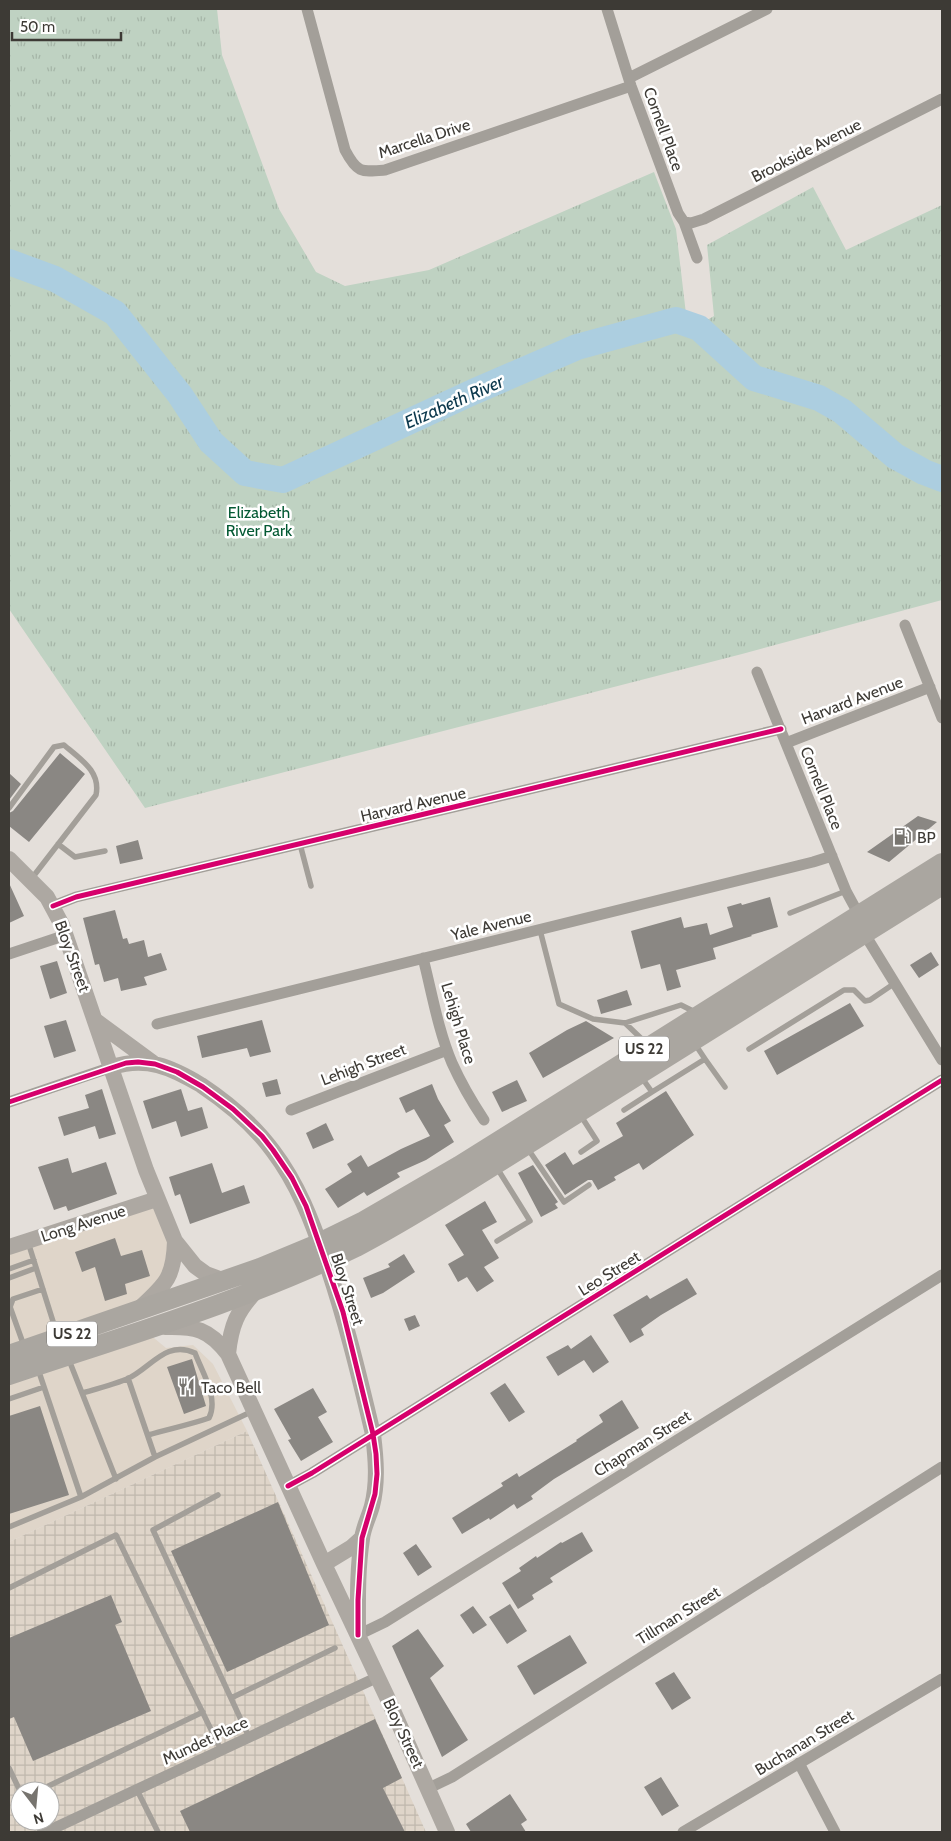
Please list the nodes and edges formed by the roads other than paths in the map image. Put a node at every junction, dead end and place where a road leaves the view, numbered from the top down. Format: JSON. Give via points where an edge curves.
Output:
{"nodes":[{"id":1,"x":307,"y":9,"type":"edge"},
{"id":2,"x":607,"y":9,"type":"edge"},
{"id":3,"x":768,"y":9,"type":"edge"},
{"id":4,"x":630,"y":82,"type":"junction"},
{"id":5,"x":942,"y":99,"type":"edge"},
{"id":6,"x":684,"y":222,"type":"junction"},
{"id":7,"x":697,"y":258,"type":"dead end"},
{"id":8,"x":905,"y":625,"type":"dead end"},
{"id":9,"x":757,"y":672,"type":"dead end"},
{"id":10,"x":930,"y":687,"type":"junction"},
{"id":11,"x":942,"y":718,"type":"edge"},
{"id":12,"x":781,"y":729,"type":"junction"},
{"id":13,"x":786,"y":742,"type":"junction"},
{"id":14,"x":9,"y":808,"type":"edge"},
{"id":15,"x":58,"y":844,"type":"junction"},
{"id":16,"x":300,"y":844,"type":"junction"},
{"id":17,"x":105,"y":850,"type":"dead end"},
{"id":18,"x":832,"y":856,"type":"junction"},
{"id":19,"x":9,"y":859,"type":"edge"},
{"id":20,"x":942,"y":862,"type":"edge"},
{"id":21,"x":31,"y":880,"type":"junction"},
{"id":22,"x":942,"y":884,"type":"edge"},
{"id":23,"x":311,"y":886,"type":"dead end"},
{"id":24,"x":846,"y":891,"type":"junction"},
{"id":25,"x":53,"y":906,"type":"junction"},
{"id":26,"x":790,"y":913,"type":"dead end"},
{"id":27,"x":862,"y":924,"type":"junction"},
{"id":28,"x":540,"y":930,"type":"junction"},
{"id":29,"x":66,"y":935,"type":"junction"},
{"id":30,"x":9,"y":954,"type":"edge"},
{"id":31,"x":423,"y":958,"type":"junction"},
{"id":32,"x":895,"y":983,"type":"junction"},
{"id":33,"x":699,"y":1014,"type":"junction"},
{"id":34,"x":96,"y":1020,"type":"junction"},
{"id":35,"x":625,"y":1023,"type":"junction"},
{"id":36,"x":157,"y":1024,"type":"dead end"},
{"id":37,"x":693,"y":1040,"type":"junction"},
{"id":38,"x":649,"y":1046,"type":"junction"},
{"id":39,"x":750,"y":1049,"type":"dead end"},
{"id":40,"x":447,"y":1050,"type":"junction"},
{"id":41,"x":705,"y":1059,"type":"junction"},
{"id":42,"x":942,"y":1060,"type":"edge"},
{"id":43,"x":155,"y":1064,"type":"junction"},
{"id":44,"x":112,"y":1067,"type":"junction"},
{"id":45,"x":640,"y":1074,"type":"junction"},
{"id":46,"x":942,"y":1080,"type":"edge"},
{"id":47,"x":725,"y":1087,"type":"dead end"},
{"id":48,"x":652,"y":1092,"type":"junction"},
{"id":49,"x":9,"y":1102,"type":"edge"},
{"id":50,"x":291,"y":1110,"type":"dead end"},
{"id":51,"x":624,"y":1110,"type":"dead end"},
{"id":52,"x":579,"y":1112,"type":"junction"},
{"id":53,"x":484,"y":1120,"type":"dead end"},
{"id":54,"x":526,"y":1145,"type":"junction"},
{"id":55,"x":581,"y":1152,"type":"dead end"},
{"id":56,"x":495,"y":1164,"type":"junction"},
{"id":57,"x":589,"y":1186,"type":"dead end"},
{"id":58,"x":157,"y":1200,"type":"junction"},
{"id":59,"x":28,"y":1241,"type":"junction"},
{"id":60,"x":175,"y":1241,"type":"junction"},
{"id":61,"x":497,"y":1241,"type":"dead end"},
{"id":62,"x":9,"y":1247,"type":"edge"},
{"id":63,"x":34,"y":1260,"type":"junction"},
{"id":64,"x":36,"y":1268,"type":"junction"},
{"id":65,"x":9,"y":1269,"type":"edge"},
{"id":66,"x":942,"y":1275,"type":"edge"},
{"id":67,"x":9,"y":1278,"type":"edge"},
{"id":68,"x":225,"y":1281,"type":"junction"},
{"id":69,"x":43,"y":1289,"type":"junction"},
{"id":70,"x":257,"y":1290,"type":"junction"},
{"id":71,"x":9,"y":1305,"type":"edge"},
{"id":72,"x":139,"y":1321,"type":"junction"},
{"id":73,"x":63,"y":1347,"type":"junction"},
{"id":74,"x":228,"y":1354,"type":"junction"},
{"id":75,"x":24,"y":1357,"type":"edge"},
{"id":76,"x":9,"y":1375,"type":"edge"},
{"id":77,"x":128,"y":1378,"type":"junction"},
{"id":78,"x":44,"y":1387,"type":"junction"},
{"id":79,"x":82,"y":1393,"type":"junction"},
{"id":80,"x":9,"y":1399,"type":"edge"},
{"id":81,"x":253,"y":1411,"type":"junction"},
{"id":82,"x":373,"y":1434,"type":"junction"},
{"id":83,"x":148,"y":1435,"type":"junction"},
{"id":84,"x":155,"y":1457,"type":"junction"},
{"id":85,"x":942,"y":1467,"type":"edge"},
{"id":86,"x":116,"y":1479,"type":"junction"},
{"id":87,"x":288,"y":1486,"type":"junction"},
{"id":88,"x":218,"y":1495,"type":"dead end"},
{"id":89,"x":81,"y":1497,"type":"junction"},
{"id":90,"x":9,"y":1527,"type":"edge"},
{"id":91,"x":362,"y":1538,"type":"junction"},
{"id":92,"x":324,"y":1564,"type":"junction"},
{"id":93,"x":9,"y":1588,"type":"edge"},
{"id":94,"x":358,"y":1635,"type":"junction"},
{"id":95,"x":336,"y":1648,"type":"dead end"},
{"id":96,"x":378,"y":1677,"type":"junction"},
{"id":97,"x":942,"y":1679,"type":"edge"},
{"id":98,"x":231,"y":1698,"type":"junction"},
{"id":99,"x":203,"y":1712,"type":"junction"},
{"id":100,"x":249,"y":1737,"type":"junction"},
{"id":101,"x":221,"y":1750,"type":"junction"},
{"id":102,"x":799,"y":1763,"type":"junction"},
{"id":103,"x":9,"y":1768,"type":"edge"},
{"id":104,"x":15,"y":1781,"type":"edge"},
{"id":105,"x":59,"y":1781,"type":"edge"},
{"id":106,"x":429,"y":1788,"type":"junction"},
{"id":107,"x":137,"y":1790,"type":"junction"},
{"id":108,"x":46,"y":1832,"type":"edge"},
{"id":109,"x":158,"y":1832,"type":"edge"},
{"id":110,"x":447,"y":1832,"type":"edge"},
{"id":111,"x":683,"y":1832,"type":"edge"},
{"id":112,"x":835,"y":1832,"type":"edge"}],
"edges":[{"from":1,"to":4,"type":"street","name":"Marcella Drive","via":[[345,150],[353,165],[365,172],[385,170]]},
{"from":2,"to":4,"type":"street","name":"Cornell Place"},
{"from":3,"to":4,"type":"street","name":"Marcella Drive"},
{"from":4,"to":6,"type":"street","name":"Cornell Place"},
{"from":5,"to":6,"type":"street","name":"Brookside Avenue","via":[[704,219]]},
{"from":6,"to":7,"type":"street","name":"Cornell Place"},
{"from":8,"to":10,"type":"street"},
{"from":9,"to":12,"type":"street","name":"Cornell Place"},
{"from":10,"to":11,"type":"street"},
{"from":10,"to":13,"type":"street","name":"Harvard Avenue"},
{"from":12,"to":13,"type":"street","name":"Cornell Place"},
{"from":12,"to":16,"type":"street","name":"Harvard Avenue"},
{"from":13,"to":18,"type":"street","name":"Cornell Place"},
{"from":14,"to":15,"type":"lane","via":[[54,747],[64,745],[91,768],[98,785],[96,795]]},
{"from":15,"to":17,"type":"lane","via":[[75,857]]},
{"from":15,"to":21,"type":"lane"},
{"from":16,"to":23,"type":"lane"},
{"from":16,"to":25,"type":"street","name":"Harvard Avenue","via":[[76,897]]},
{"from":18,"to":24,"type":"street","name":"Cornell Place"},
{"from":18,"to":28,"type":"street","name":"Yale Avenue"},
{"from":19,"to":21,"type":"street","name":"Bloy Street"},
{"from":20,"to":27,"type":"highway","number":"US 22"},
{"from":21,"to":25,"type":"street","name":"Bloy Street"},
{"from":22,"to":27,"type":"highway","number":"US 22"},
{"from":24,"to":26,"type":"lane"},
{"from":24,"to":27,"type":"street","name":"Cornell Place"},
{"from":25,"to":29,"type":"street","name":"Bloy Street"},
{"from":27,"to":32,"type":"street","name":"Cornell Place"},
{"from":27,"to":33,"type":"highway","number":"US 22"},
{"from":27,"to":37,"type":"highway","number":"US 22"},
{"from":28,"to":31,"type":"street","name":"Yale Avenue"},
{"from":28,"to":35,"type":"lane","via":[[559,1004],[593,1019]]},
{"from":29,"to":30,"type":"street"},
{"from":29,"to":34,"type":"street","name":"Bloy Street"},
{"from":31,"to":36,"type":"street","name":"Yale Avenue"},
{"from":31,"to":40,"type":"street","name":"Lehigh Place"},
{"from":32,"to":39,"type":"lane","via":[[866,1001],[854,990],[844,990]]},
{"from":32,"to":42,"type":"street","name":"Cornell Place"},
{"from":33,"to":35,"type":"lane","via":[[682,1005]]},
{"from":33,"to":38,"type":"highway","number":"US 22"},
{"from":34,"to":43,"type":"street"},
{"from":34,"to":44,"type":"street","name":"Bloy Street"},
{"from":35,"to":38,"type":"lane"},
{"from":37,"to":41,"type":"lane"},
{"from":37,"to":45,"type":"highway","number":"US 22"},
{"from":38,"to":68,"type":"highway","number":"US 22","via":[[382,1211],[296,1253]]},
{"from":40,"to":50,"type":"street","name":"Lehigh Street"},
{"from":40,"to":53,"type":"street","name":"Lehigh Place"},
{"from":41,"to":47,"type":"lane"},
{"from":41,"to":48,"type":"lane"},
{"from":43,"to":44,"type":"street","name":"Bloy Street","via":[[132,1062]]},
{"from":43,"to":82,"type":"street","name":"Bloy Street","via":[[189,1078],[248,1122],[262,1136],[299,1192],[349,1334]]},
{"from":44,"to":49,"type":"street"},
{"from":44,"to":58,"type":"street","name":"Bloy Street"},
{"from":45,"to":48,"type":"lane"},
{"from":45,"to":52,"type":"highway","number":"US 22"},
{"from":46,"to":82,"type":"street","name":"Leo Street"},
{"from":48,"to":51,"type":"lane"},
{"from":52,"to":54,"type":"highway","number":"US 22"},
{"from":52,"to":55,"type":"lane","via":[[597,1141]]},
{"from":54,"to":56,"type":"highway","number":"US 22"},
{"from":54,"to":57,"type":"lane","via":[[564,1202]]},
{"from":56,"to":61,"type":"lane","via":[[530,1221]]},
{"from":56,"to":70,"type":"highway","number":"US 22","via":[[372,1238]]},
{"from":58,"to":59,"type":"street","name":"Long Avenue"},
{"from":58,"to":60,"type":"street","name":"Bloy Street"},
{"from":59,"to":62,"type":"street","name":"Long Avenue"},
{"from":59,"to":63,"type":"lane"},
{"from":60,"to":68,"type":"street","name":"Bloy Street","via":[[195,1266]]},
{"from":60,"to":72,"type":"street","name":"Bloy Street","via":[[174,1264],[169,1278]]},
{"from":63,"to":64,"type":"lane"},
{"from":63,"to":65,"type":"lane"},
{"from":64,"to":67,"type":"lane"},
{"from":64,"to":69,"type":"lane"},
{"from":66,"to":94,"type":"street","name":"Chapman Street","via":[[385,1622]]},
{"from":68,"to":72,"type":"highway","number":"US 22"},
{"from":69,"to":71,"type":"lane","via":[[13,1299]]},
{"from":69,"to":73,"type":"lane"},
{"from":70,"to":72,"type":"highway","number":"US 22"},
{"from":70,"to":74,"type":"street","via":[[237,1315]]},
{"from":71,"to":75,"type":"lane"},
{"from":72,"to":73,"type":"highway","number":"US 22"},
{"from":72,"to":74,"type":"street","name":"Bloy Street","via":[[196,1328],[212,1336]]},
{"from":73,"to":75,"type":"highway","number":"US 22"},
{"from":73,"to":79,"type":"lane"},
{"from":74,"to":81,"type":"street","name":"Bloy Street"},
{"from":75,"to":76,"type":"highway","number":"US 22"},
{"from":75,"to":78,"type":"lane"},
{"from":77,"to":79,"type":"lane"},
{"from":77,"to":83,"type":"lane"},
{"from":77,"to":83,"type":"lane","via":[[160,1356],[186,1348],[195,1353],[212,1397],[209,1418]]},
{"from":78,"to":80,"type":"lane"},
{"from":78,"to":89,"type":"lane"},
{"from":79,"to":86,"type":"lane"},
{"from":81,"to":84,"type":"lane"},
{"from":81,"to":87,"type":"street","name":"Bloy Street"},
{"from":82,"to":87,"type":"street","name":"Leo Street"},
{"from":82,"to":91,"type":"street","name":"Bloy Street","via":[[376,1485]]},
{"from":83,"to":84,"type":"lane"},
{"from":84,"to":86,"type":"lane"},
{"from":85,"to":106,"type":"street","name":"Tillman Street","via":[[452,1777]]},
{"from":86,"to":89,"type":"lane"},
{"from":87,"to":92,"type":"street","name":"Bloy Street"},
{"from":88,"to":98,"type":"lane","via":[[153,1530]]},
{"from":89,"to":90,"type":"lane"},
{"from":91,"to":92,"type":"street"},
{"from":91,"to":94,"type":"street","name":"Bloy Street"},
{"from":92,"to":94,"type":"street","name":"Bloy Street"},
{"from":93,"to":99,"type":"lane","via":[[116,1535]]},
{"from":94,"to":96,"type":"street","name":"Bloy Street"},
{"from":95,"to":98,"type":"lane"},
{"from":96,"to":100,"type":"street","name":"Mundet Place"},
{"from":96,"to":106,"type":"street","name":"Bloy Street"},
{"from":97,"to":102,"type":"street","name":"Buchanan Street"},
{"from":98,"to":100,"type":"lane"},
{"from":99,"to":101,"type":"lane"},
{"from":99,"to":105,"type":"lane"},
{"from":100,"to":101,"type":"street","name":"Mundet Place"},
{"from":101,"to":107,"type":"street","name":"Mundet Place"},
{"from":102,"to":111,"type":"street","name":"Buchanan Street"},
{"from":102,"to":112,"type":"street"},
{"from":103,"to":104,"type":"lane"},
{"from":106,"to":110,"type":"street","name":"Bloy Street"},
{"from":107,"to":108,"type":"street","name":"Mundet Place"},
{"from":107,"to":109,"type":"lane"}]}
